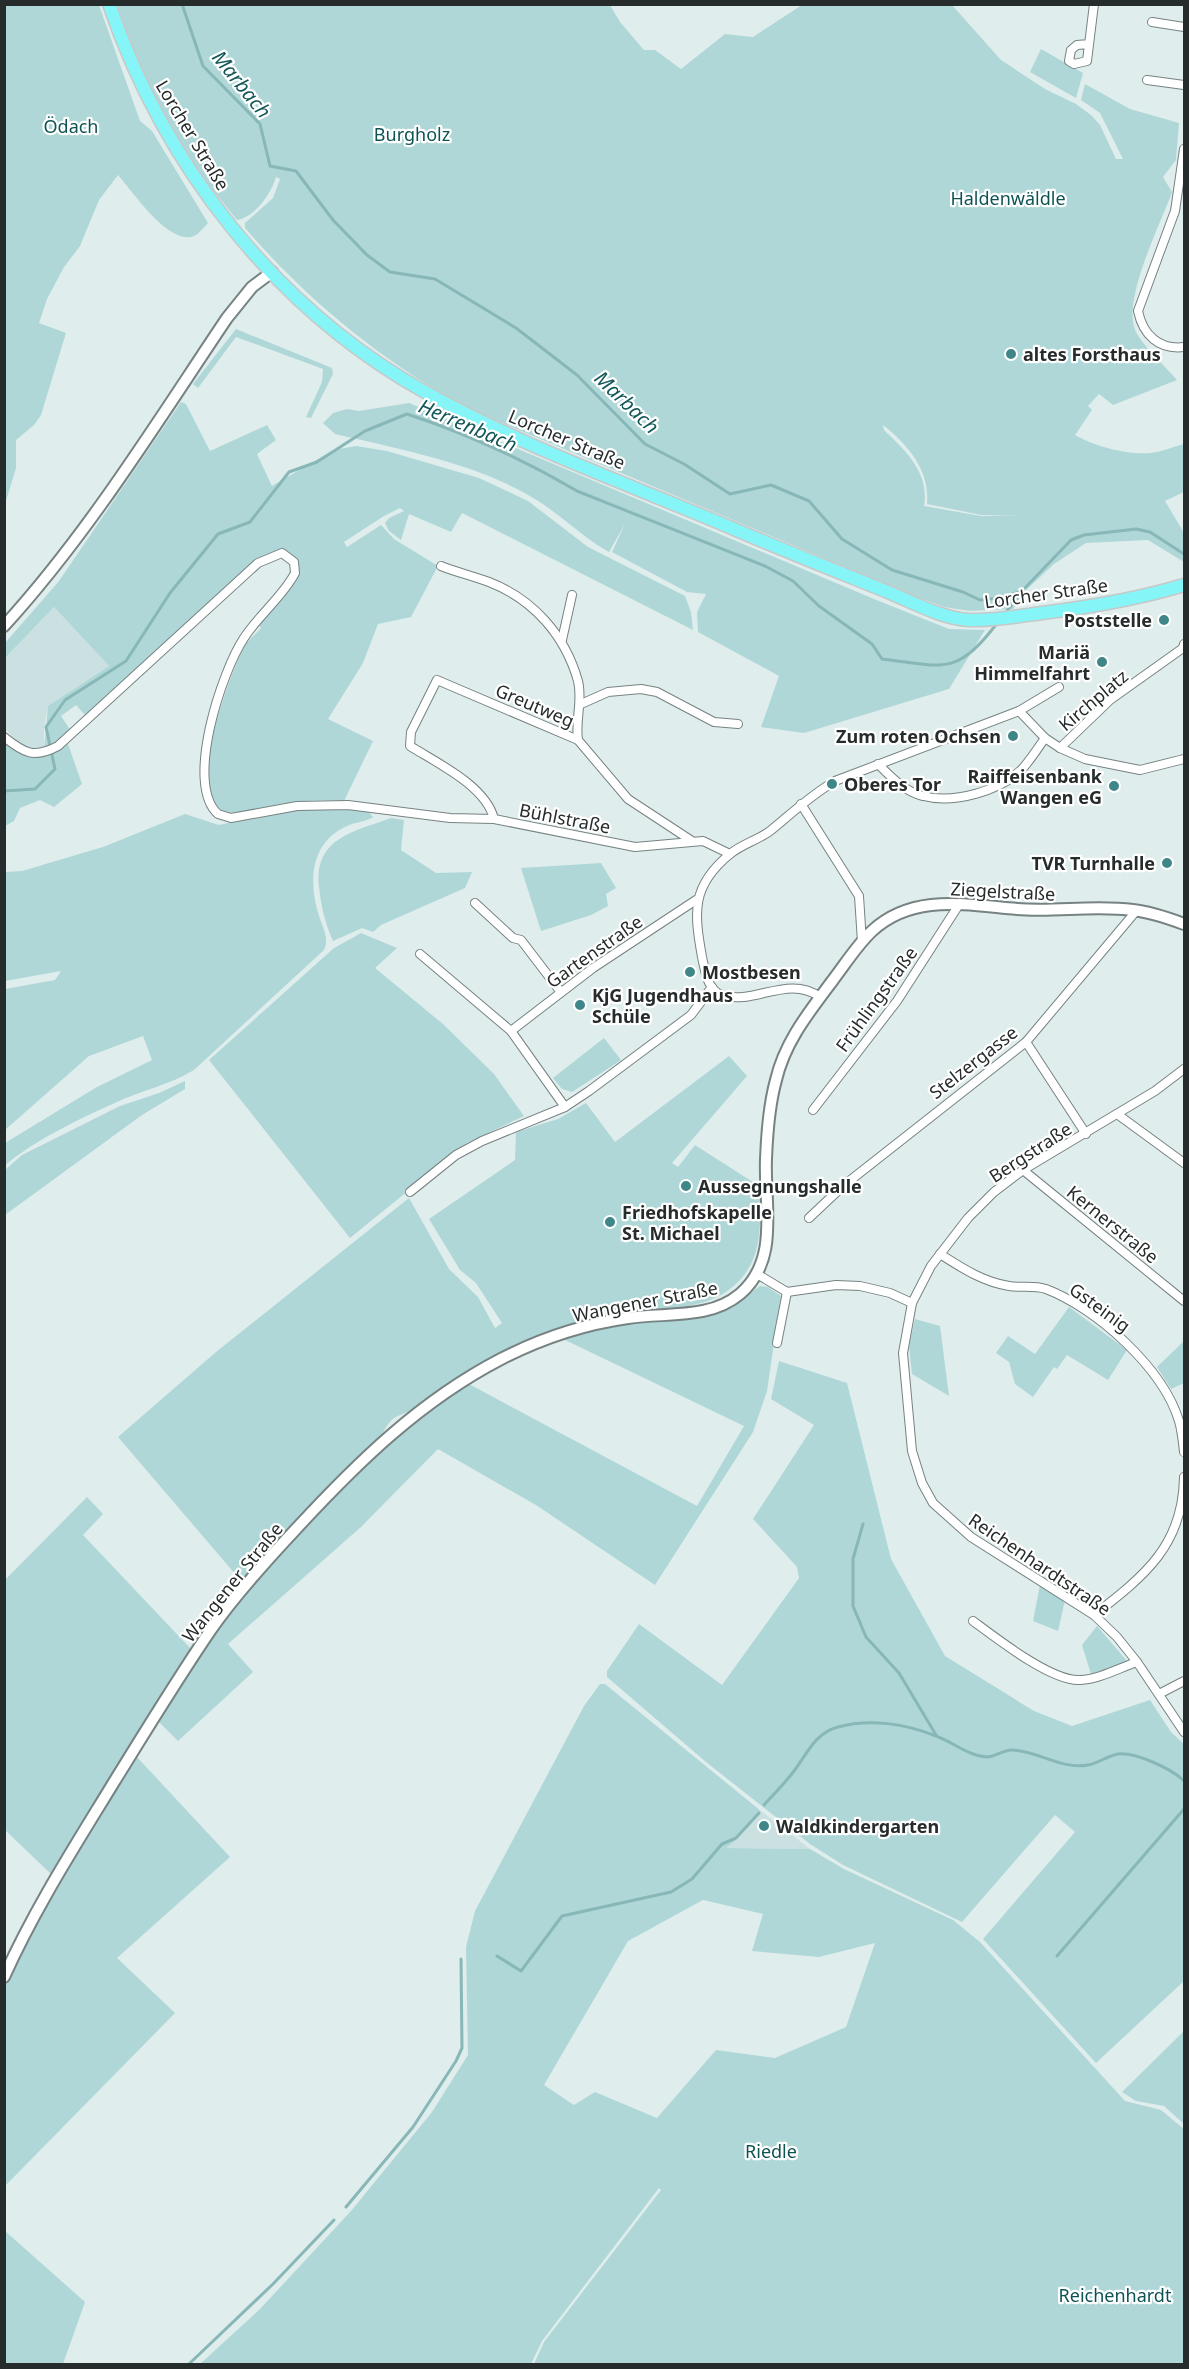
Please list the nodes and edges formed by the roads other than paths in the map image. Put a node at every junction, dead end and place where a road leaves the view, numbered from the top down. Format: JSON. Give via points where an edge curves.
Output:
{"nodes":[{"id":1,"x":109,"y":4,"type":"edge"},
{"id":2,"x":1094,"y":4,"type":"edge"},
{"id":3,"x":1152,"y":22,"type":"dead end"},
{"id":4,"x":1185,"y":27,"type":"edge"},
{"id":5,"x":1089,"y":44,"type":"dead end"},
{"id":6,"x":1147,"y":80,"type":"dead end"},
{"id":7,"x":1185,"y":85,"type":"edge"},
{"id":8,"x":1185,"y":149,"type":"edge"},
{"id":9,"x":272,"y":272,"type":"junction"},
{"id":10,"x":1185,"y":347,"type":"edge"},
{"id":11,"x":441,"y":566,"type":"dead end"},
{"id":12,"x":1185,"y":585,"type":"edge"},
{"id":13,"x":572,"y":595,"type":"dead end"},
{"id":14,"x":4,"y":626,"type":"edge"},
{"id":15,"x":562,"y":640,"type":"junction"},
{"id":16,"x":1184,"y":647,"type":"edge"},
{"id":17,"x":1059,"y":687,"type":"dead end"},
{"id":18,"x":581,"y":704,"type":"junction"},
{"id":19,"x":1019,"y":711,"type":"junction"},
{"id":20,"x":738,"y":724,"type":"dead end"},
{"id":21,"x":4,"y":737,"type":"edge"},
{"id":22,"x":1045,"y":738,"type":"junction"},
{"id":23,"x":578,"y":740,"type":"junction"},
{"id":24,"x":1060,"y":748,"type":"junction"},
{"id":25,"x":1185,"y":759,"type":"edge"},
{"id":26,"x":878,"y":764,"type":"junction"},
{"id":27,"x":801,"y":804,"type":"junction"},
{"id":28,"x":494,"y":819,"type":"junction"},
{"id":29,"x":692,"y":841,"type":"junction"},
{"id":30,"x":730,"y":854,"type":"junction"},
{"id":31,"x":696,"y":900,"type":"junction"},
{"id":32,"x":476,"y":903,"type":"dead end"},
{"id":33,"x":960,"y":903,"type":"junction"},
{"id":34,"x":1137,"y":910,"type":"junction"},
{"id":35,"x":1185,"y":924,"type":"edge"},
{"id":36,"x":862,"y":942,"type":"junction"},
{"id":37,"x":420,"y":954,"type":"dead end"},
{"id":38,"x":712,"y":987,"type":"junction"},
{"id":39,"x":560,"y":991,"type":"junction"},
{"id":40,"x":820,"y":997,"type":"junction"},
{"id":41,"x":511,"y":1031,"type":"junction"},
{"id":42,"x":1026,"y":1042,"type":"junction"},
{"id":43,"x":1185,"y":1069,"type":"edge"},
{"id":44,"x":565,"y":1107,"type":"junction"},
{"id":45,"x":813,"y":1110,"type":"dead end"},
{"id":46,"x":1117,"y":1114,"type":"junction"},
{"id":47,"x":1086,"y":1134,"type":"junction"},
{"id":48,"x":1185,"y":1163,"type":"edge"},
{"id":49,"x":1023,"y":1170,"type":"junction"},
{"id":50,"x":410,"y":1192,"type":"dead end"},
{"id":51,"x":809,"y":1218,"type":"dead end"},
{"id":52,"x":940,"y":1254,"type":"junction"},
{"id":53,"x":757,"y":1274,"type":"junction"},
{"id":54,"x":787,"y":1292,"type":"junction"},
{"id":55,"x":1185,"y":1301,"type":"edge"},
{"id":56,"x":912,"y":1303,"type":"junction"},
{"id":57,"x":777,"y":1343,"type":"dead end"},
{"id":58,"x":1185,"y":1452,"type":"edge"},
{"id":59,"x":1185,"y":1477,"type":"edge"},
{"id":60,"x":1094,"y":1615,"type":"junction"},
{"id":61,"x":973,"y":1621,"type":"dead end"},
{"id":62,"x":1137,"y":1662,"type":"junction"},
{"id":63,"x":1185,"y":1681,"type":"edge"},
{"id":64,"x":1159,"y":1694,"type":"junction"},
{"id":65,"x":1185,"y":1732,"type":"edge"},
{"id":66,"x":4,"y":1977,"type":"edge"}],
"edges":[{"from":1,"to":9,"type":"main road","name":"Lorcher Straße","via":[[123,47],[159,120],[220,212]]},
{"from":2,"to":5,"type":"street"},
{"from":3,"to":4,"type":"street"},
{"from":6,"to":7,"type":"street"},
{"from":8,"to":10,"type":"street","via":[[1175,211],[1138,311],[1141,326],[1153,340],[1169,347]]},
{"from":9,"to":12,"type":"main road","name":"Lorcher Straße","via":[[307,306],[378,362],[476,419],[930,610],[957,618],[1005,618],[1128,600]]},
{"from":9,"to":14,"type":"street","via":[[252,287],[227,318],[85,526]]},
{"from":11,"to":15,"type":"street","via":[[510,592],[547,621]]},
{"from":13,"to":15,"type":"street"},
{"from":15,"to":18,"type":"street","via":[[578,681]]},
{"from":16,"to":24,"type":"street","name":"Kirchplatz","via":[[1110,700]]},
{"from":17,"to":19,"type":"street","name":"Kirchplatz"},
{"from":18,"to":20,"type":"street","via":[[608,692],[641,689],[657,692],[714,722]]},
{"from":18,"to":23,"type":"street","via":[[576,726]]},
{"from":19,"to":22,"type":"street"},
{"from":19,"to":26,"type":"street","name":"Kirchplatz"},
{"from":21,"to":28,"type":"street","name":"Bühlstraße","via":[[20,749],[45,753],[58,746],[258,564],[282,553],[294,562],[295,573],[242,640],[213,718],[204,770],[208,800],[218,814],[231,818],[323,804]]},
{"from":22,"to":24,"type":"street"},
{"from":22,"to":26,"type":"street","via":[[1022,769],[981,794],[922,796],[893,779]]},
{"from":23,"to":28,"type":"street","name":"Greutweg","via":[[437,680],[411,732],[410,746],[467,783],[492,809]]},
{"from":23,"to":29,"type":"street","name":"Greutweg","via":[[628,799]]},
{"from":24,"to":25,"type":"street","via":[[1085,759],[1140,770]]},
{"from":26,"to":27,"type":"street","name":"Kirchplatz","via":[[835,781]]},
{"from":27,"to":30,"type":"street","via":[[768,832]]},
{"from":27,"to":36,"type":"street","via":[[859,896]]},
{"from":28,"to":29,"type":"street","name":"Bühlstraße","via":[[635,847]]},
{"from":29,"to":30,"type":"street","name":"Bühlstraße","via":[[703,841]]},
{"from":30,"to":31,"type":"street"},
{"from":31,"to":38,"type":"street","via":[[698,935],[706,977]]},
{"from":31,"to":39,"type":"street","name":"Gartenstraße"},
{"from":32,"to":39,"type":"street","via":[[513,938],[521,940]]},
{"from":33,"to":34,"type":"street","name":"Ziegelstraße","via":[[1053,911]]},
{"from":33,"to":36,"type":"street","name":"Ziegelstraße","via":[[901,912],[884,921]]},
{"from":33,"to":45,"type":"street","name":"Frühlingstraße","via":[[897,1001]]},
{"from":34,"to":35,"type":"street","name":"Ziegelstraße"},
{"from":34,"to":42,"type":"street","name":"Stelzergasse"},
{"from":36,"to":40,"type":"street","name":"Ziegelstraße"},
{"from":37,"to":41,"type":"street"},
{"from":38,"to":40,"type":"street","via":[[721,995],[733,997],[792,988],[804,988]]},
{"from":38,"to":44,"type":"street","via":[[691,1015]]},
{"from":39,"to":41,"type":"street","name":"Gartenstraße"},
{"from":40,"to":53,"type":"street","name":"Wangener Straße","via":[[789,1045],[775,1082],[766,1160],[767,1244]]},
{"from":41,"to":44,"type":"street"},
{"from":42,"to":47,"type":"street"},
{"from":42,"to":51,"type":"street","name":"Stelzergasse","via":[[843,1186]]},
{"from":43,"to":46,"type":"street","name":"Bergstraße"},
{"from":44,"to":50,"type":"street","via":[[456,1155]]},
{"from":46,"to":47,"type":"street","name":"Bergstraße"},
{"from":46,"to":48,"type":"street"},
{"from":47,"to":49,"type":"street","name":"Bergstraße"},
{"from":49,"to":52,"type":"street","name":"Bergstraße","via":[[968,1218]]},
{"from":49,"to":55,"type":"street","name":"Kernerstraße"},
{"from":52,"to":56,"type":"street","name":"Bergstraße"},
{"from":52,"to":58,"type":"street","name":"Gsteinig","via":[[972,1275],[997,1284],[1043,1288],[1059,1295],[1113,1332],[1152,1372],[1179,1420]]},
{"from":53,"to":54,"type":"street"},
{"from":53,"to":66,"type":"street","name":"Wangener Straße","via":[[739,1294],[716,1308],[628,1318],[562,1335],[511,1355],[451,1388],[379,1444],[287,1538],[212,1628],[90,1822]]},
{"from":54,"to":56,"type":"street","via":[[860,1286]]},
{"from":54,"to":57,"type":"street"},
{"from":56,"to":60,"type":"street","name":"Reichenhardtstraße","via":[[903,1353],[907,1413],[912,1451],[933,1503],[971,1537]]},
{"from":59,"to":60,"type":"street","via":[[1178,1518],[1159,1558]]},
{"from":60,"to":62,"type":"street","name":"Reichenhardtstraße"},
{"from":61,"to":62,"type":"street","via":[[1062,1678],[1093,1678]]},
{"from":62,"to":64,"type":"street","name":"Reichenhardtstraße"},
{"from":63,"to":64,"type":"street"},
{"from":64,"to":65,"type":"street","name":"Reichenhardtstraße"}]}
